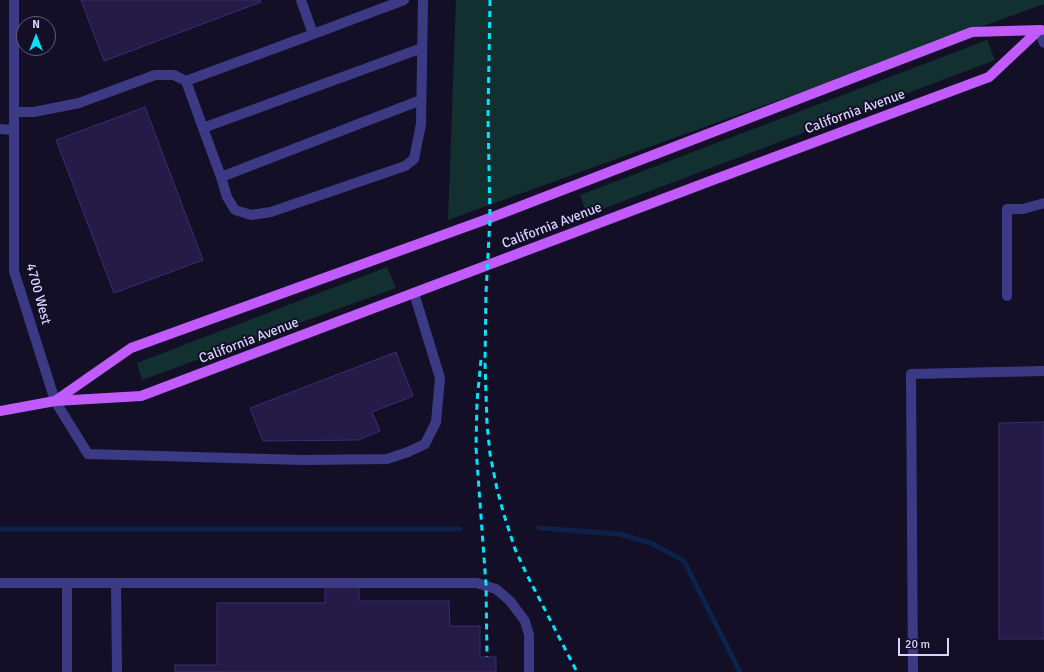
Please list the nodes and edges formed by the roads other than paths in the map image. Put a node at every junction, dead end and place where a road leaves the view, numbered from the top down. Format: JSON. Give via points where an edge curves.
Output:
{"nodes":[{"id":1,"x":14,"y":0,"type":"edge"},
{"id":2,"x":302,"y":0,"type":"edge"},
{"id":3,"x":404,"y":0,"type":"edge"},
{"id":4,"x":423,"y":0,"type":"edge"},
{"id":5,"x":1042,"y":29,"type":"edge"},
{"id":6,"x":313,"y":34,"type":"junction"},
{"id":7,"x":1044,"y":43,"type":"edge"},
{"id":8,"x":422,"y":48,"type":"junction"},
{"id":9,"x":186,"y":81,"type":"junction"},
{"id":10,"x":421,"y":100,"type":"junction"},
{"id":11,"x":14,"y":112,"type":"junction"},
{"id":12,"x":203,"y":128,"type":"junction"},
{"id":13,"x":0,"y":129,"type":"edge"},
{"id":14,"x":14,"y":130,"type":"junction"},
{"id":15,"x":221,"y":177,"type":"junction"},
{"id":16,"x":1044,"y":203,"type":"edge"},
{"id":17,"x":414,"y":292,"type":"junction"},
{"id":18,"x":1007,"y":296,"type":"dead end"},
{"id":19,"x":1044,"y":371,"type":"edge"},
{"id":20,"x":55,"y":401,"type":"junction"},
{"id":21,"x":0,"y":411,"type":"edge"},
{"id":22,"x":0,"y":583,"type":"edge"},
{"id":23,"x":67,"y":583,"type":"junction"},
{"id":24,"x":116,"y":583,"type":"junction"},
{"id":25,"x":67,"y":672,"type":"edge"},
{"id":26,"x":117,"y":672,"type":"edge"},
{"id":27,"x":529,"y":672,"type":"edge"},
{"id":28,"x":913,"y":672,"type":"edge"}],
"edges":[{"from":1,"to":11,"type":"street","name":"4700 West"},
{"from":2,"to":6,"type":"street"},
{"from":3,"to":6,"type":"street"},
{"from":4,"to":8,"type":"street"},
{"from":5,"to":7,"type":"street"},
{"from":5,"to":17,"type":"main road","name":"California Avenue","via":[[989,77]]},
{"from":5,"to":20,"type":"main road","name":"California Avenue","via":[[972,32],[490,218],[131,348]]},
{"from":6,"to":9,"type":"street"},
{"from":8,"to":10,"type":"street"},
{"from":8,"to":12,"type":"street"},
{"from":9,"to":11,"type":"street","via":[[174,75],[155,75],[79,104],[34,112]]},
{"from":9,"to":12,"type":"street"},
{"from":10,"to":15,"type":"street"},
{"from":10,"to":15,"type":"street","via":[[421,124],[414,159],[405,166],[271,212],[251,215],[235,210],[226,197]]},
{"from":11,"to":14,"type":"street","name":"4700 West"},
{"from":12,"to":15,"type":"street"},
{"from":13,"to":14,"type":"street"},
{"from":14,"to":20,"type":"street","name":"4700 West","via":[[14,271]]},
{"from":16,"to":18,"type":"street","via":[[1023,209],[1007,209]]},
{"from":17,"to":20,"type":"main road","name":"California Avenue","via":[[141,396]]},
{"from":17,"to":20,"type":"street","name":"4700 West","via":[[440,378],[436,422],[425,444],[387,459],[303,460],[88,454]]},
{"from":19,"to":28,"type":"street","via":[[910,374]]},
{"from":20,"to":21,"type":"main road","name":"California Avenue"},
{"from":22,"to":23,"type":"street"},
{"from":23,"to":24,"type":"street"},
{"from":23,"to":25,"type":"street"},
{"from":24,"to":26,"type":"street"},
{"from":24,"to":27,"type":"street","via":[[477,583],[496,589],[510,601],[525,621]]}]}
